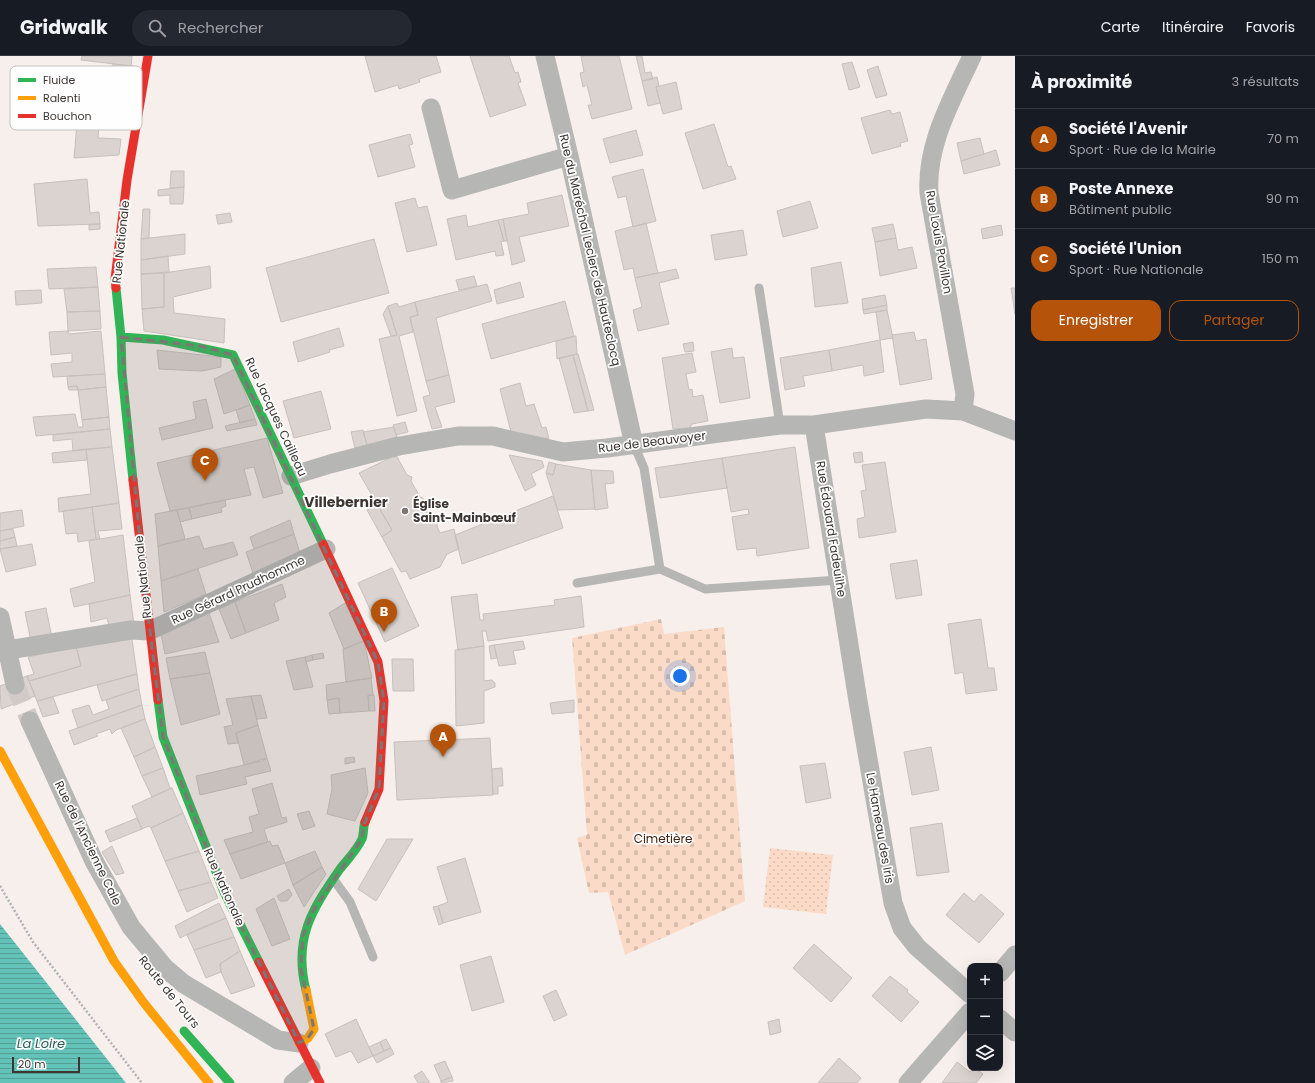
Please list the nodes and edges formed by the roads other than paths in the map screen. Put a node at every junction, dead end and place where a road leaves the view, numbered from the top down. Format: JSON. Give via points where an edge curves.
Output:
{"nodes":[{"id":1,"x":148,"y":56,"type":"edge"},
{"id":2,"x":545,"y":56,"type":"edge"},
{"id":3,"x":972,"y":56,"type":"edge"},
{"id":4,"x":142,"y":93,"type":"edge"},
{"id":5,"x":431,"y":108,"type":"dead end"},
{"id":6,"x":136,"y":130,"type":"edge"},
{"id":7,"x":569,"y":156,"type":"junction"},
{"id":8,"x":759,"y":288,"type":"dead end"},
{"id":9,"x":121,"y":337,"type":"junction"},
{"id":10,"x":963,"y":411,"type":"junction"},
{"id":11,"x":780,"y":425,"type":"junction"},
{"id":12,"x":814,"y":425,"type":"junction"},
{"id":13,"x":1015,"y":431,"type":"edge"},
{"id":14,"x":634,"y":445,"type":"junction"},
{"id":15,"x":291,"y":476,"type":"junction"},
{"id":16,"x":326,"y":549,"type":"junction"},
{"id":17,"x":660,"y":569,"type":"junction"},
{"id":18,"x":839,"y":580,"type":"junction"},
{"id":19,"x":577,"y":583,"type":"dead end"},
{"id":20,"x":0,"y":617,"type":"edge"},
{"id":21,"x":149,"y":630,"type":"junction"},
{"id":22,"x":848,"y":633,"type":"joint"},
{"id":23,"x":8,"y":650,"type":"junction"},
{"id":24,"x":15,"y":685,"type":"tunnel mouth"},
{"id":25,"x":30,"y":722,"type":"tunnel mouth"},
{"id":26,"x":0,"y":752,"type":"edge"},
{"id":27,"x":334,"y":880,"type":"junction"},
{"id":28,"x":90,"y":915,"type":"junction"},
{"id":29,"x":118,"y":947,"type":"dead end"},
{"id":30,"x":1015,"y":955,"type":"edge"},
{"id":31,"x":373,"y":957,"type":"dead end"},
{"id":32,"x":1003,"y":969,"type":"edge"},
{"id":33,"x":967,"y":991,"type":"edge"},
{"id":34,"x":967,"y":1015,"type":"edge"},
{"id":35,"x":1003,"y":1022,"type":"edge"},
{"id":36,"x":180,"y":1026,"type":"dead end"},
{"id":37,"x":1015,"y":1032,"type":"edge"},
{"id":38,"x":299,"y":1043,"type":"junction"},
{"id":39,"x":315,"y":1076,"type":"edge"},
{"id":40,"x":209,"y":1083,"type":"edge"},
{"id":41,"x":230,"y":1083,"type":"edge"},
{"id":42,"x":293,"y":1083,"type":"edge"},
{"id":43,"x":908,"y":1083,"type":"edge"}],
"edges":[{"from":1,"to":4,"type":"street","name":"Rue Nationale"},
{"from":2,"to":7,"type":"street","name":"Rue du Maréchal Leclerc de Hauteclocq"},
{"from":3,"to":10,"type":"street","name":"Rue Louis Pavillon","via":[[935,139],[929,166],[930,193],[965,394]]},
{"from":5,"to":7,"type":"street","via":[[452,190]]},
{"from":6,"to":9,"type":"street","name":"Rue Nationale","via":[[115,279]]},
{"from":7,"to":14,"type":"street","name":"Rue du Maréchal Leclerc de Hauteclocq"},
{"from":8,"to":11,"type":"lane"},
{"from":9,"to":15,"type":"street","name":"Rue Jacques Cailleau","via":[[136,336],[201,346],[233,355]]},
{"from":9,"to":21,"type":"street","name":"Rue Nationale","via":[[122,373]]},
{"from":10,"to":12,"type":"street","name":"Rue de Beauvoyer","via":[[926,409]]},
{"from":10,"to":13,"type":"street","name":"Rue de Beauvoyer"},
{"from":11,"to":12,"type":"street","name":"Rue de Beauvoyer"},
{"from":11,"to":14,"type":"street","name":"Rue de Beauvoyer"},
{"from":12,"to":18,"type":"street","name":"Rue Édouard Fadeuilhe"},
{"from":14,"to":15,"type":"street","name":"Rue de Beauvoyer","via":[[563,452],[493,436],[458,436],[399,446]]},
{"from":14,"to":17,"type":"lane","via":[[644,468]]},
{"from":15,"to":16,"type":"street","name":"Rue Jacques Cailleau"},
{"from":16,"to":21,"type":"street","name":"Rue Gérard Prudhomme"},
{"from":16,"to":27,"type":"street","name":"Rue Jacques Cailleau","via":[[378,662],[384,701],[379,789],[364,825],[362,839]]},
{"from":17,"to":18,"type":"lane","via":[[705,589]]},
{"from":17,"to":19,"type":"lane"},
{"from":18,"to":22,"type":"street","name":"Rue Édouard Fadeuilhe"},
{"from":20,"to":23,"type":"street"},
{"from":21,"to":23,"type":"street","via":[[131,630]]},
{"from":21,"to":38,"type":"street","name":"Rue Nationale","via":[[163,737],[224,892]]},
{"from":22,"to":33,"type":"street","name":"Le Hameau des Iris","via":[[893,904],[902,928],[917,947]]},
{"from":23,"to":24,"type":"street"},
{"from":25,"to":38,"type":"street","name":"Rue de l'Ancienne Cale","via":[[94,861],[131,927],[160,962],[184,984],[278,1040]]},
{"from":26,"to":28,"type":"street","name":"Route de Tours"},
{"from":27,"to":31,"type":"lane","via":[[350,902]]},
{"from":27,"to":38,"type":"street","name":"Rue Jacques Cailleau","via":[[313,911],[303,936],[301,968],[314,1029],[308,1038]]},
{"from":28,"to":29,"type":"street","name":"Route de Tours"},
{"from":28,"to":40,"type":"street","name":"Route de Tours","via":[[116,964],[158,1022]]},
{"from":30,"to":32,"type":"street"},
{"from":34,"to":43,"type":"street"},
{"from":35,"to":37,"type":"street"},
{"from":36,"to":41,"type":"street","name":"Route de Tours"},
{"from":38,"to":39,"type":"street","name":"Rue Nationale"},
{"from":39,"to":42,"type":"street","name":"Rue Nationale"}]}
